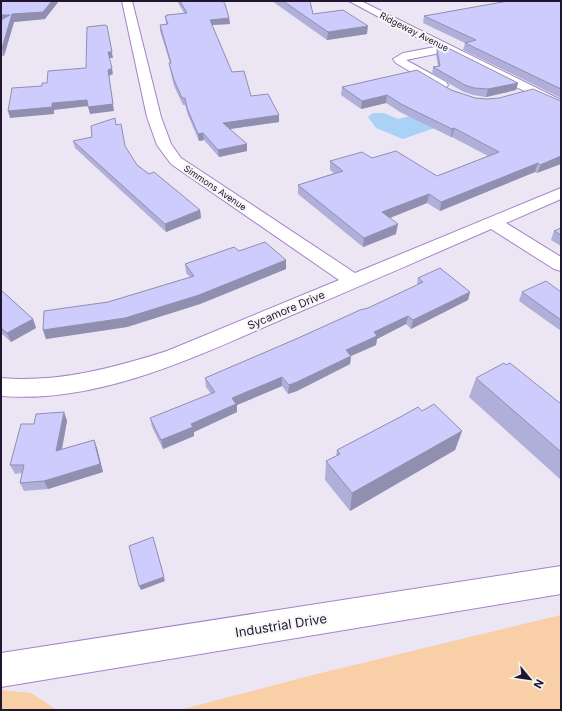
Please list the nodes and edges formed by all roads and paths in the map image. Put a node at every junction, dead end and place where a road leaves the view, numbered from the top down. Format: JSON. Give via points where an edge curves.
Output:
{"nodes":[{"id":1,"x":127,"y":1,"type":"edge"},
{"id":2,"x":354,"y":1,"type":"edge"},
{"id":3,"x":446,"y":48,"type":"junction"},
{"id":4,"x":530,"y":90,"type":"junction"},
{"id":5,"x":453,"y":92,"type":"edge"},
{"id":6,"x":511,"y":96,"type":"edge"},
{"id":7,"x":561,"y":105,"type":"edge"},
{"id":8,"x":561,"y":193,"type":"edge"},
{"id":9,"x":492,"y":222,"type":"junction"},
{"id":10,"x":561,"y":265,"type":"edge"},
{"id":11,"x":354,"y":281,"type":"junction"},
{"id":12,"x":1,"y":387,"type":"edge"},
{"id":13,"x":561,"y":580,"type":"edge"},
{"id":14,"x":1,"y":670,"type":"edge"}],
"edges":[{"from":1,"to":11,"type":"street","name":"Simmons Avenue","via":[[154,117],[170,154],[186,169]]},
{"from":2,"to":3,"type":"street","name":"Ridgeway Avenue"},
{"from":3,"to":4,"type":"street","name":"Ridgeway Avenue"},
{"from":3,"to":5,"type":"street","via":[[407,55],[399,59],[400,62]]},
{"from":4,"to":6,"type":"street"},
{"from":4,"to":7,"type":"street","name":"Ridgeway Avenue"},
{"from":8,"to":9,"type":"street","name":"Sycamore Drive"},
{"from":9,"to":10,"type":"street"},
{"from":9,"to":11,"type":"street","name":"Sycamore Drive"},
{"from":11,"to":12,"type":"street","name":"Sycamore Drive","via":[[175,357],[140,369],[108,377],[43,387]]},
{"from":13,"to":14,"type":"street","name":"Industrial Drive"}]}
